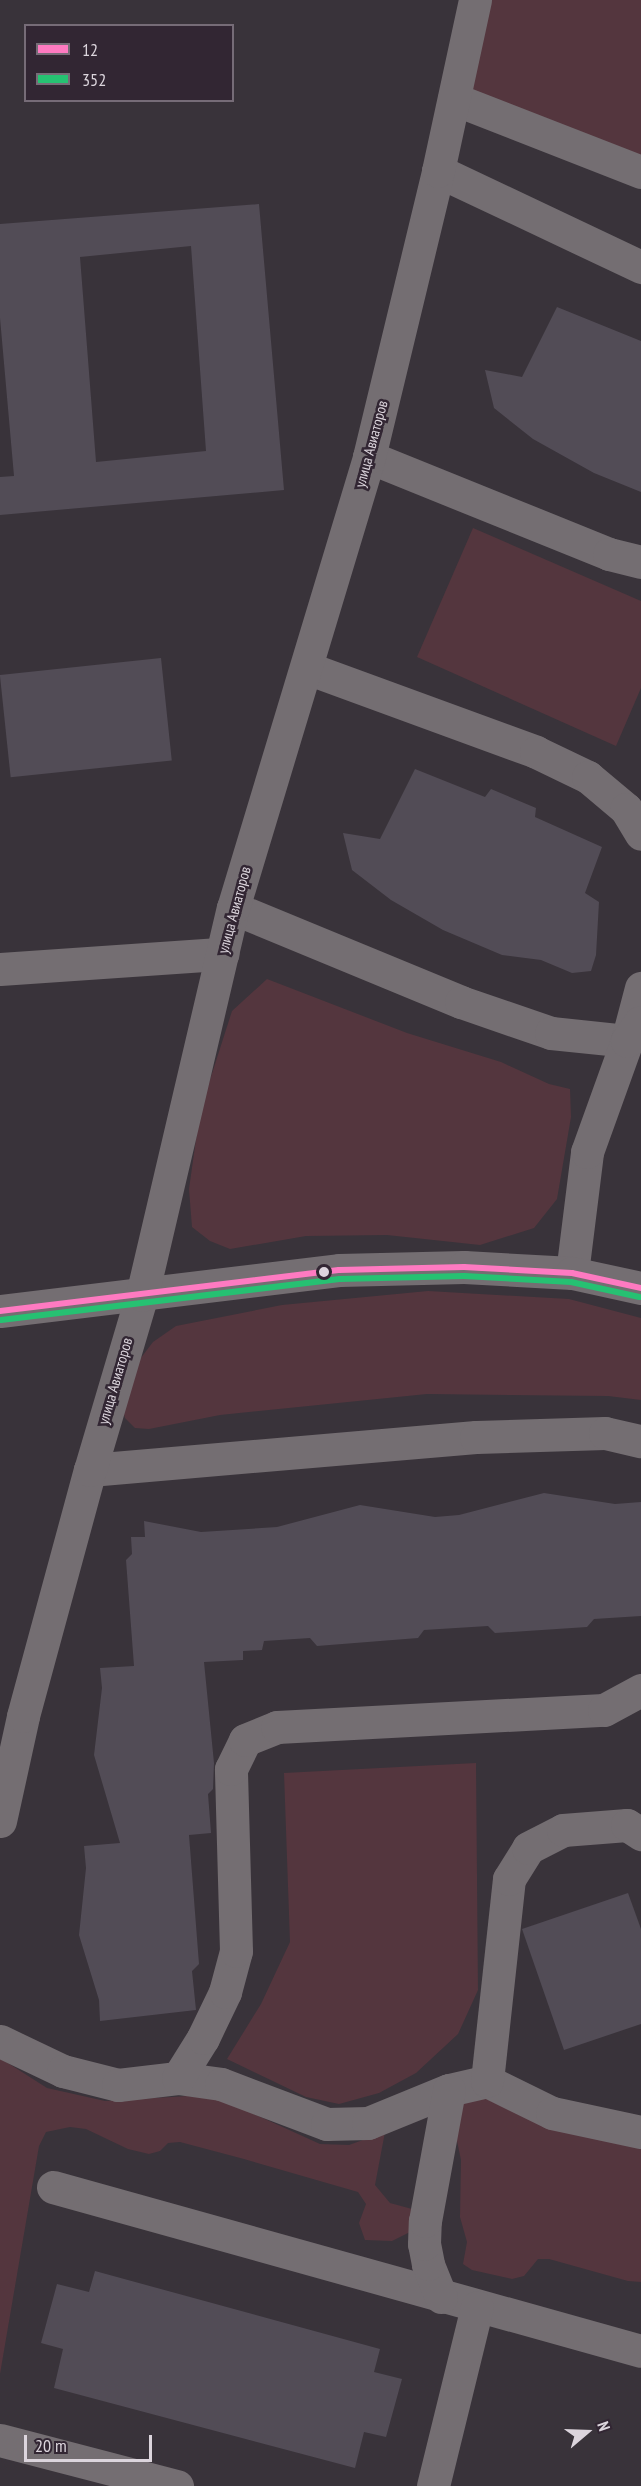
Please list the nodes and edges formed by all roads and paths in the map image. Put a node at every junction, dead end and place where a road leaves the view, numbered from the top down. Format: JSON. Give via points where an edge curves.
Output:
{"nodes":[{"id":1,"x":475,"y":0,"type":"edge"},
{"id":2,"x":454,"y":99,"type":"junction"},
{"id":3,"x":438,"y":171,"type":"junction"},
{"id":4,"x":641,"y":172,"type":"edge"},
{"id":5,"x":641,"y":267,"type":"edge"},
{"id":6,"x":369,"y":457,"type":"junction"},
{"id":7,"x":641,"y":561,"type":"edge"},
{"id":8,"x":307,"y":668,"type":"junction"},
{"id":9,"x":641,"y":834,"type":"edge"},
{"id":10,"x":233,"y":908,"type":"junction"},
{"id":11,"x":222,"y":954,"type":"junction"},
{"id":12,"x":0,"y":969,"type":"edge"},
{"id":13,"x":641,"y":988,"type":"edge"},
{"id":14,"x":634,"y":1031,"type":"edge"},
{"id":15,"x":572,"y":1273,"type":"junction"},
{"id":16,"x":641,"y":1288,"type":"edge"},
{"id":17,"x":142,"y":1295,"type":"junction"},
{"id":18,"x":0,"y":1311,"type":"edge"},
{"id":19,"x":641,"y":1441,"type":"edge"},
{"id":20,"x":90,"y":1470,"type":"junction"},
{"id":21,"x":641,"y":1690,"type":"edge"},
{"id":22,"x":0,"y":1821,"type":"edge"},
{"id":23,"x":641,"y":1834,"type":"edge"},
{"id":24,"x":0,"y":2042,"type":"edge"},
{"id":25,"x":178,"y":2078,"type":"junction"},
{"id":26,"x":487,"y":2081,"type":"junction"},
{"id":27,"x":449,"y":2090,"type":"junction"},
{"id":28,"x":641,"y":2132,"type":"edge"},
{"id":29,"x":53,"y":2187,"type":"dead end"},
{"id":30,"x":441,"y":2297,"type":"junction"},
{"id":31,"x":477,"y":2307,"type":"junction"},
{"id":32,"x":641,"y":2351,"type":"edge"},
{"id":33,"x":0,"y":2440,"type":"edge"},
{"id":34,"x":177,"y":2486,"type":"edge"},
{"id":35,"x":433,"y":2486,"type":"edge"}],
"edges":[{"from":1,"to":2,"type":"street","name":"улица Авиаторов"},
{"from":2,"to":3,"type":"street","name":"улица Авиаторов"},
{"from":2,"to":4,"type":"street"},
{"from":3,"to":5,"type":"street"},
{"from":3,"to":6,"type":"street","name":"улица Авиаторов"},
{"from":6,"to":7,"type":"street","via":[[609,554]]},
{"from":6,"to":8,"type":"street","name":"улица Авиаторов"},
{"from":8,"to":9,"type":"street","via":[[536,752],[588,777],[626,809]]},
{"from":8,"to":10,"type":"street","name":"улица Авиаторов"},
{"from":10,"to":11,"type":"street","name":"улица Авиаторов"},
{"from":10,"to":14,"type":"street","via":[[484,1010],[551,1033]]},
{"from":11,"to":12,"type":"street"},
{"from":11,"to":17,"type":"street","name":"улица Авиаторов"},
{"from":13,"to":14,"type":"street"},
{"from":14,"to":15,"type":"street","via":[[587,1152]]},
{"from":15,"to":16,"type":"street"},
{"from":15,"to":17,"type":"street","via":[[464,1267],[339,1270]]},
{"from":17,"to":18,"type":"street"},
{"from":17,"to":20,"type":"street","name":"улица Авиаторов"},
{"from":19,"to":20,"type":"street","via":[[605,1433],[476,1437]]},
{"from":20,"to":22,"type":"street","name":"улица Авиаторов","via":[[23,1716]]},
{"from":21,"to":25,"type":"street","via":[[604,1710],[278,1727],[245,1740],[231,1769],[236,1951],[225,1992]]},
{"from":23,"to":26,"type":"street","via":[[627,1825],[563,1830],[528,1848],[509,1879]]},
{"from":24,"to":25,"type":"street","via":[[63,2071],[118,2085]]},
{"from":25,"to":27,"type":"street","via":[[221,2084],[327,2124],[368,2123]]},
{"from":26,"to":27,"type":"street"},
{"from":26,"to":28,"type":"street","via":[[552,2113]]},
{"from":27,"to":30,"type":"street","via":[[424,2244]]},
{"from":29,"to":30,"type":"street"},
{"from":30,"to":31,"type":"street"},
{"from":31,"to":32,"type":"street"},
{"from":31,"to":35,"type":"street"},
{"from":33,"to":34,"type":"street"}]}
